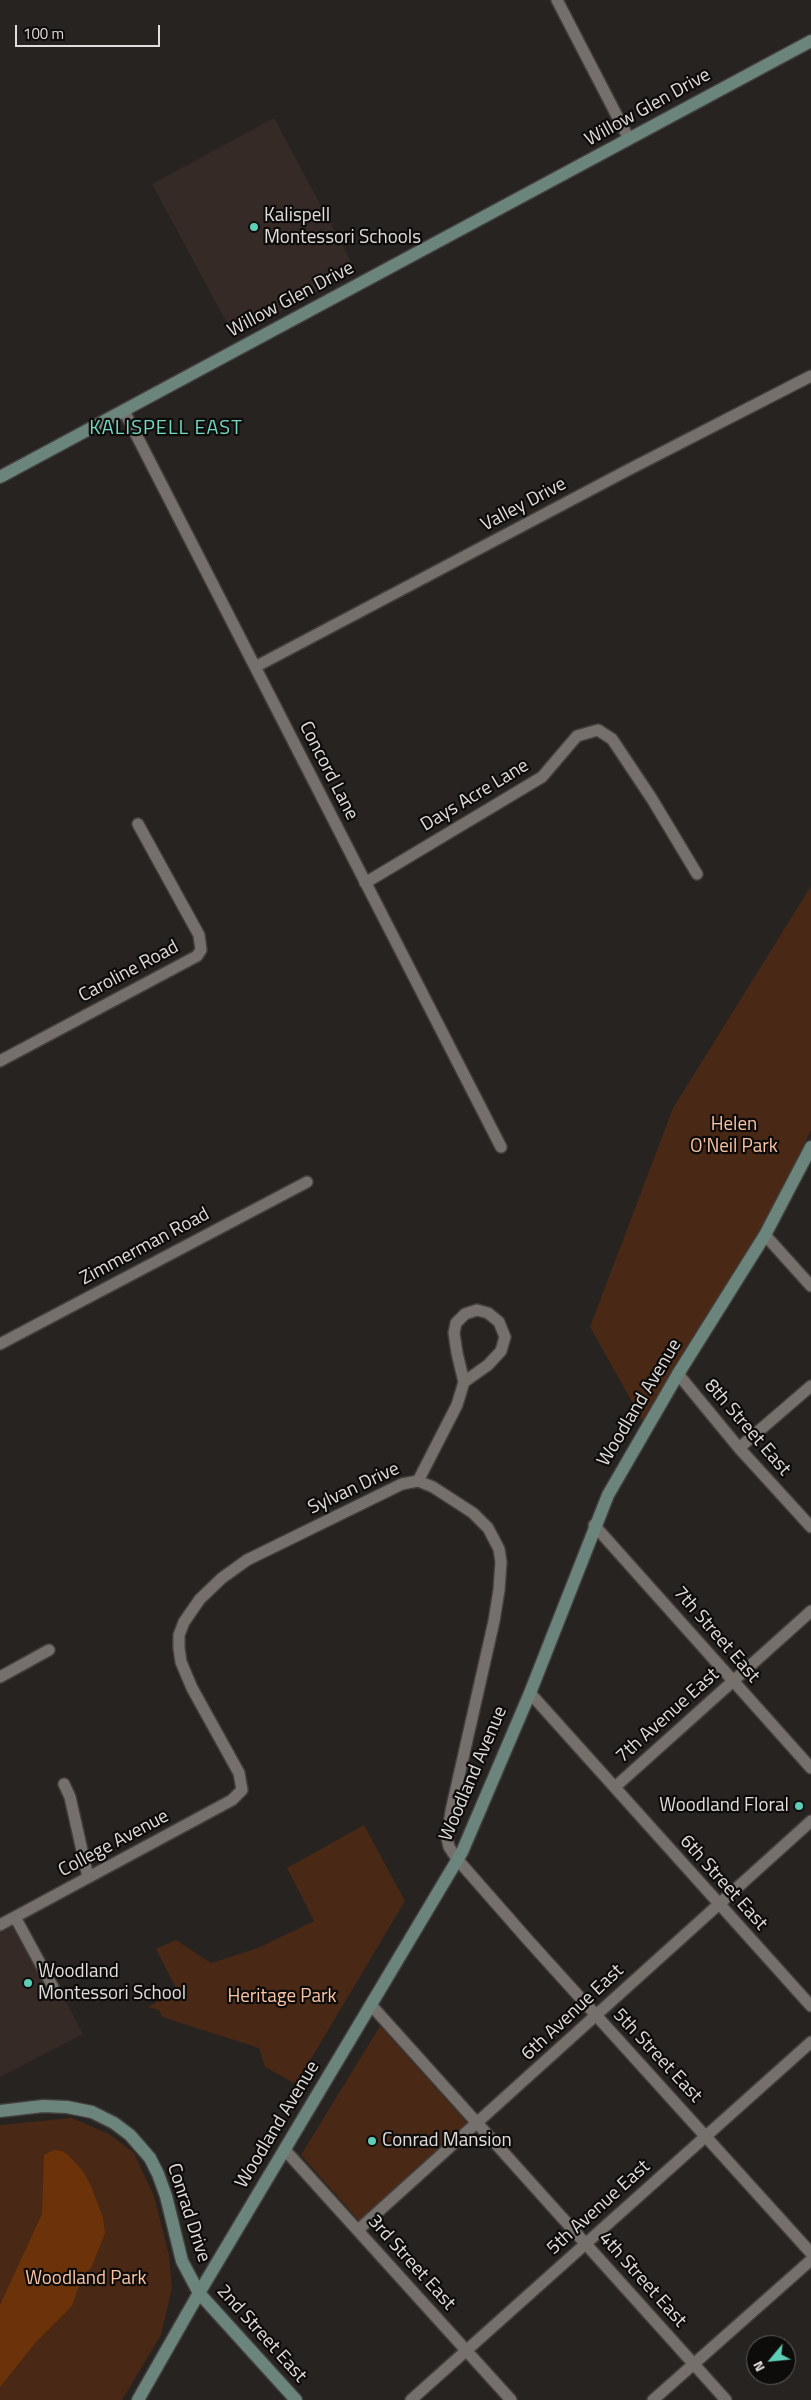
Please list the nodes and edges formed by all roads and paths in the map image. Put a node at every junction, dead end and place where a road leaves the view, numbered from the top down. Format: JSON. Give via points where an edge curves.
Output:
{"nodes":[{"id":1,"x":556,"y":0,"type":"edge"},
{"id":2,"x":811,"y":41,"type":"edge"},
{"id":3,"x":629,"y":139,"type":"junction"},
{"id":4,"x":811,"y":376,"type":"edge"},
{"id":5,"x":124,"y":411,"type":"junction"},
{"id":6,"x":0,"y":477,"type":"edge"},
{"id":7,"x":255,"y":668,"type":"junction"},
{"id":8,"x":138,"y":824,"type":"dead end"},
{"id":9,"x":697,"y":874,"type":"dead end"},
{"id":10,"x":365,"y":883,"type":"junction"},
{"id":11,"x":0,"y":1061,"type":"edge"},
{"id":12,"x":501,"y":1147,"type":"dead end"},
{"id":13,"x":811,"y":1147,"type":"edge"},
{"id":14,"x":307,"y":1182,"type":"dead end"},
{"id":15,"x":765,"y":1235,"type":"junction"},
{"id":16,"x":811,"y":1286,"type":"edge"},
{"id":17,"x":0,"y":1344,"type":"edge"},
{"id":18,"x":678,"y":1374,"type":"junction"},
{"id":19,"x":464,"y":1382,"type":"junction"},
{"id":20,"x":811,"y":1386,"type":"edge"},
{"id":21,"x":739,"y":1448,"type":"junction"},
{"id":22,"x":418,"y":1481,"type":"junction"},
{"id":23,"x":594,"y":1525,"type":"junction"},
{"id":24,"x":811,"y":1527,"type":"edge"},
{"id":25,"x":811,"y":1611,"type":"edge"},
{"id":26,"x":49,"y":1650,"type":"dead end"},
{"id":27,"x":0,"y":1677,"type":"edge"},
{"id":28,"x":733,"y":1681,"type":"junction"},
{"id":29,"x":530,"y":1692,"type":"junction"},
{"id":30,"x":811,"y":1768,"type":"edge"},
{"id":31,"x":64,"y":1784,"type":"dead end"},
{"id":32,"x":615,"y":1788,"type":"junction"},
{"id":33,"x":242,"y":1790,"type":"joint"},
{"id":34,"x":811,"y":1821,"type":"edge"},
{"id":35,"x":457,"y":1859,"type":"junction"},
{"id":36,"x":88,"y":1877,"type":"junction"},
{"id":37,"x":718,"y":1903,"type":"junction"},
{"id":38,"x":15,"y":1917,"type":"junction"},
{"id":39,"x":0,"y":1925,"type":"edge"},
{"id":40,"x":53,"y":1987,"type":"dead end"},
{"id":41,"x":371,"y":2005,"type":"junction"},
{"id":42,"x":811,"y":2006,"type":"edge"},
{"id":43,"x":596,"y":2016,"type":"junction"},
{"id":44,"x":811,"y":2042,"type":"edge"},
{"id":45,"x":0,"y":2111,"type":"edge"},
{"id":46,"x":478,"y":2123,"type":"junction"},
{"id":47,"x":706,"y":2136,"type":"junction"},
{"id":48,"x":285,"y":2150,"type":"junction"},
{"id":49,"x":358,"y":2230,"type":"junction"},
{"id":50,"x":586,"y":2244,"type":"junction"},
{"id":51,"x":811,"y":2253,"type":"edge"},
{"id":52,"x":811,"y":2260,"type":"edge"},
{"id":53,"x":199,"y":2294,"type":"junction"},
{"id":54,"x":466,"y":2350,"type":"junction"},
{"id":55,"x":693,"y":2364,"type":"junction"},
{"id":56,"x":138,"y":2400,"type":"edge"},
{"id":57,"x":296,"y":2400,"type":"edge"},
{"id":58,"x":411,"y":2400,"type":"edge"},
{"id":59,"x":511,"y":2400,"type":"edge"},
{"id":60,"x":653,"y":2400,"type":"edge"},
{"id":61,"x":726,"y":2400,"type":"edge"}],
"edges":[{"from":1,"to":3,"type":"street"},
{"from":2,"to":3,"type":"street","name":"Willow Glen Drive"},
{"from":3,"to":5,"type":"street","name":"Willow Glen Drive"},
{"from":4,"to":7,"type":"street","name":"Valley Drive"},
{"from":5,"to":6,"type":"street","name":"Willow Glen Drive"},
{"from":5,"to":7,"type":"street","name":"Concord Lane"},
{"from":7,"to":10,"type":"street","name":"Concord Lane"},
{"from":8,"to":11,"type":"street","name":"Caroline Road","via":[[199,935],[201,950],[197,956]]},
{"from":9,"to":10,"type":"street","name":"Days Acre Lane","via":[[612,739],[598,730],[577,736],[542,777]]},
{"from":10,"to":12,"type":"street","name":"Concord Lane"},
{"from":13,"to":15,"type":"street","name":"Woodland Avenue"},
{"from":14,"to":17,"type":"street","name":"Zimmerman Road"},
{"from":15,"to":16,"type":"street"},
{"from":15,"to":18,"type":"street","name":"Woodland Avenue"},
{"from":18,"to":21,"type":"street","name":"8th Street East"},
{"from":18,"to":23,"type":"street","name":"Woodland Avenue","via":[[616,1478]]},
{"from":19,"to":19,"type":"street","via":[[454,1333],[456,1323],[465,1314],[477,1310],[488,1313],[499,1322],[505,1337],[501,1351]]},
{"from":19,"to":22,"type":"street","via":[[457,1405]]},
{"from":20,"to":21,"type":"street"},
{"from":21,"to":24,"type":"street","name":"8th Street East"},
{"from":22,"to":33,"type":"street","name":"Sylvan Drive","via":[[402,1484],[247,1560],[222,1578],[184,1622],[179,1635],[181,1662],[239,1773]]},
{"from":22,"to":35,"type":"street","name":"Sylvan Drive","via":[[449,1496],[482,1521],[494,1538],[501,1562],[494,1621],[447,1838]]},
{"from":23,"to":28,"type":"street","name":"7th Street East"},
{"from":23,"to":29,"type":"street","name":"Woodland Avenue"},
{"from":25,"to":28,"type":"street","name":"7th Avenue East"},
{"from":26,"to":27,"type":"street"},
{"from":28,"to":30,"type":"street","name":"7th Street East"},
{"from":28,"to":32,"type":"street","name":"7th Avenue East"},
{"from":29,"to":32,"type":"street","name":"6th Street East"},
{"from":29,"to":35,"type":"street","name":"Woodland Avenue","via":[[470,1837]]},
{"from":31,"to":36,"type":"street","via":[[70,1796]]},
{"from":32,"to":37,"type":"street","name":"6th Street East"},
{"from":33,"to":36,"type":"street","name":"College Avenue","via":[[232,1800]]},
{"from":34,"to":37,"type":"street","name":"6th Avenue East"},
{"from":35,"to":41,"type":"street","name":"Woodland Avenue"},
{"from":35,"to":43,"type":"street","name":"5th Street East"},
{"from":36,"to":38,"type":"street","name":"College Avenue"},
{"from":37,"to":42,"type":"street","name":"6th Street East"},
{"from":37,"to":43,"type":"street","name":"6th Avenue East"},
{"from":38,"to":39,"type":"street","name":"College Avenue"},
{"from":38,"to":40,"type":"street"},
{"from":41,"to":46,"type":"street","name":"4th Street East"},
{"from":41,"to":48,"type":"street","name":"Woodland Avenue"},
{"from":43,"to":46,"type":"street","name":"6th Avenue East"},
{"from":43,"to":47,"type":"street","name":"5th Street East"},
{"from":44,"to":47,"type":"street","name":"5th Avenue East"},
{"from":45,"to":53,"type":"street","name":"Conrad Drive","via":[[67,2107],[92,2112],[130,2135],[150,2158],[158,2174],[182,2261]]},
{"from":46,"to":49,"type":"street","name":"6th Avenue East"},
{"from":46,"to":50,"type":"street","name":"4th Street East"},
{"from":47,"to":50,"type":"street","name":"5th Avenue East"},
{"from":47,"to":51,"type":"street","name":"5th Street East"},
{"from":48,"to":49,"type":"street","name":"3rd Street East"},
{"from":48,"to":53,"type":"street","name":"Woodland Avenue"},
{"from":49,"to":54,"type":"street","name":"3rd Street East"},
{"from":50,"to":54,"type":"street","name":"5th Avenue East"},
{"from":50,"to":55,"type":"street","name":"4th Street East"},
{"from":52,"to":55,"type":"street"},
{"from":53,"to":56,"type":"street","name":"Woodland Avenue"},
{"from":53,"to":57,"type":"street","name":"2nd Street East"},
{"from":54,"to":58,"type":"street","name":"5th Avenue East"},
{"from":54,"to":59,"type":"street","name":"3rd Street East"},
{"from":55,"to":60,"type":"street"},
{"from":55,"to":61,"type":"street","name":"4th Street East"}]}
